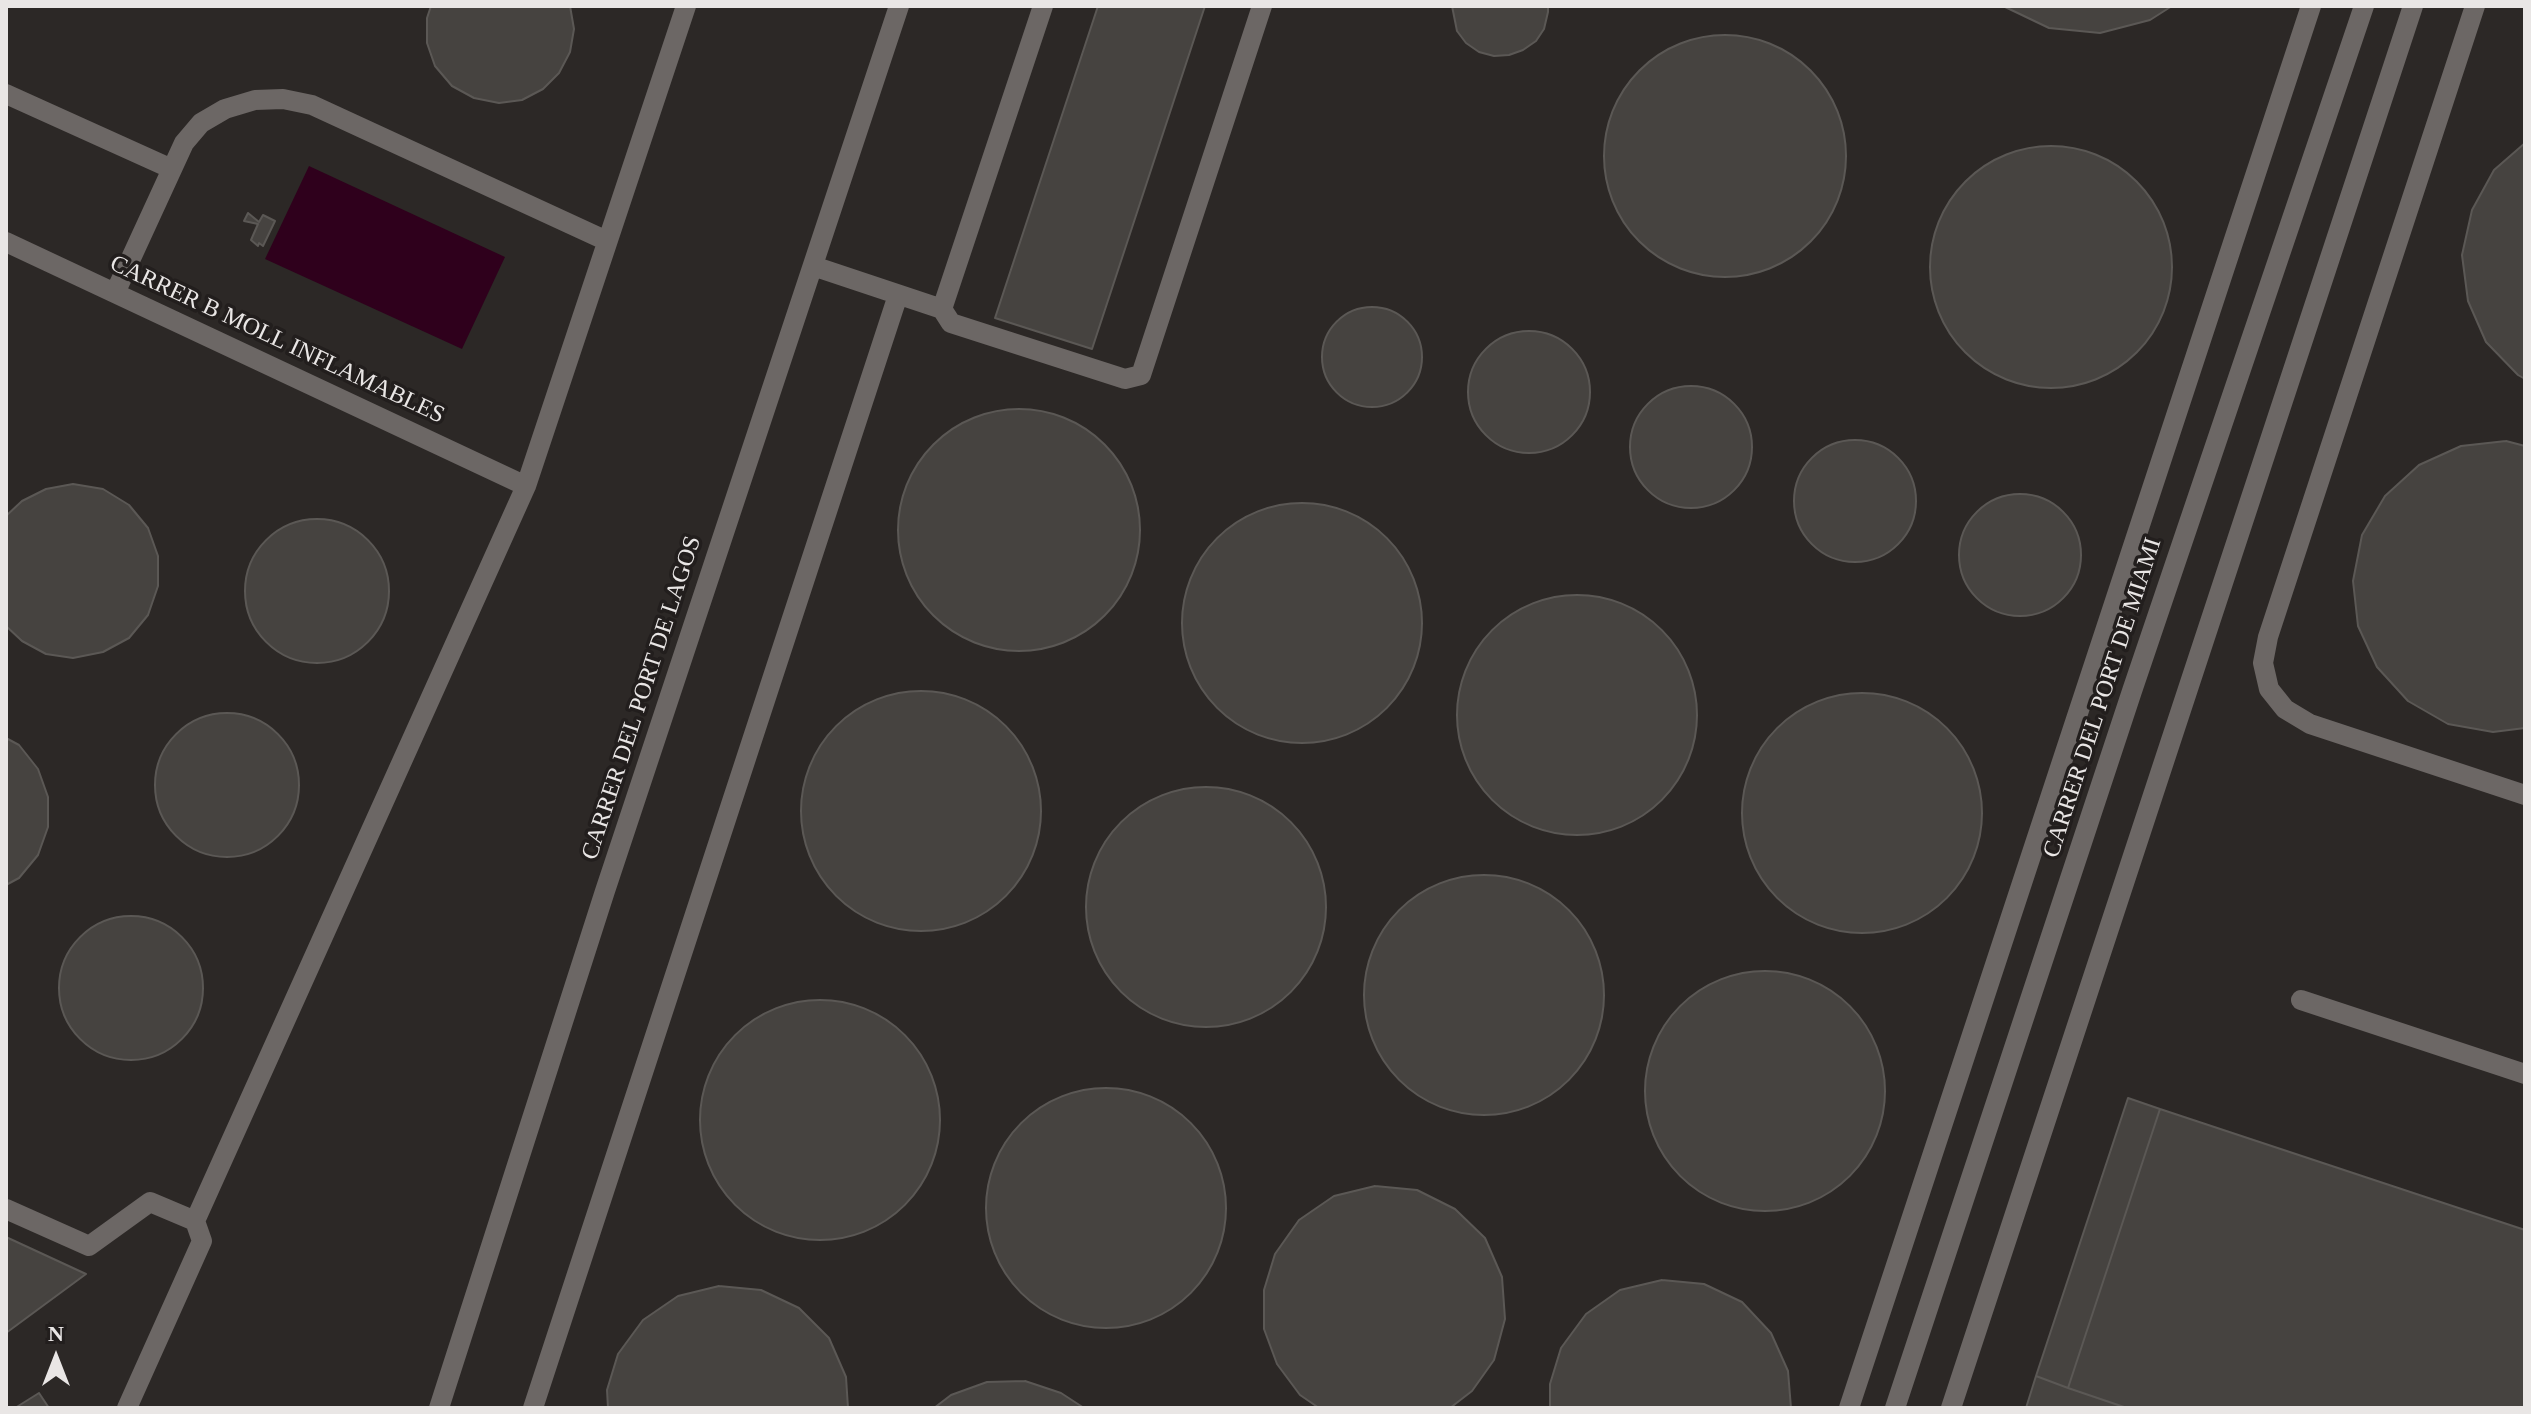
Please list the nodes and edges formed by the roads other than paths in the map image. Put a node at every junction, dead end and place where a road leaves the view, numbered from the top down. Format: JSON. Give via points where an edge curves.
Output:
{"nodes":[{"id":1,"x":686,"y":6,"type":"edge"},
{"id":2,"x":899,"y":6,"type":"edge"},
{"id":3,"x":1043,"y":6,"type":"edge"},
{"id":4,"x":1262,"y":6,"type":"edge"},
{"id":5,"x":2311,"y":6,"type":"edge"},
{"id":6,"x":2364,"y":6,"type":"edge"},
{"id":7,"x":2413,"y":6,"type":"edge"},
{"id":8,"x":2475,"y":6,"type":"edge"},
{"id":9,"x":6,"y":94,"type":"edge"},
{"id":10,"x":172,"y":169,"type":"junction"},
{"id":11,"x":607,"y":241,"type":"junction"},
{"id":12,"x":6,"y":242,"type":"edge"},
{"id":13,"x":813,"y":266,"type":"junction"},
{"id":14,"x":115,"y":293,"type":"junction"},
{"id":15,"x":898,"y":295,"type":"junction"},
{"id":16,"x":942,"y":309,"type":"junction"},
{"id":17,"x":526,"y":486,"type":"junction"},
{"id":18,"x":2525,"y":795,"type":"edge"},
{"id":19,"x":2301,"y":1000,"type":"dead end"},
{"id":20,"x":2525,"y":1074,"type":"edge"},
{"id":21,"x":6,"y":1209,"type":"edge"},
{"id":22,"x":195,"y":1221,"type":"junction"},
{"id":23,"x":127,"y":1408,"type":"edge"},
{"id":24,"x":439,"y":1408,"type":"edge"},
{"id":25,"x":533,"y":1408,"type":"edge"},
{"id":26,"x":1849,"y":1408,"type":"edge"},
{"id":27,"x":1895,"y":1408,"type":"edge"},
{"id":28,"x":1951,"y":1408,"type":"edge"}],
"edges":[{"from":1,"to":11,"type":"lane"},
{"from":2,"to":13,"type":"lane","name":"CARRER DEL PORT DE LAGOS"},
{"from":3,"to":16,"type":"lane"},
{"from":4,"to":16,"type":"lane","via":[[1141,375],[1125,379],[951,323]]},
{"from":5,"to":26,"type":"lane"},
{"from":6,"to":27,"type":"lane","name":"CARRER DEL PORT DE MIAMI"},
{"from":7,"to":28,"type":"lane"},
{"from":8,"to":18,"type":"lane","via":[[2263,663],[2269,689],[2285,709],[2310,724]]},
{"from":9,"to":10,"type":"lane"},
{"from":10,"to":11,"type":"lane","via":[[201,123],[255,100],[283,99],[312,105]]},
{"from":10,"to":14,"type":"lane"},
{"from":11,"to":17,"type":"lane"},
{"from":12,"to":14,"type":"lane","name":"CARRER B MOLL INFLAMABLES"},
{"from":13,"to":15,"type":"lane"},
{"from":13,"to":24,"type":"lane","name":"CARRER DEL PORT DE LAGOS"},
{"from":14,"to":17,"type":"lane","name":"CARRER B MOLL INFLAMABLES"},
{"from":15,"to":16,"type":"lane"},
{"from":15,"to":25,"type":"lane"},
{"from":17,"to":22,"type":"lane"},
{"from":19,"to":20,"type":"lane"},
{"from":21,"to":22,"type":"lane","via":[[89,1246],[150,1202]]},
{"from":22,"to":23,"type":"lane","via":[[202,1241]]}]}
